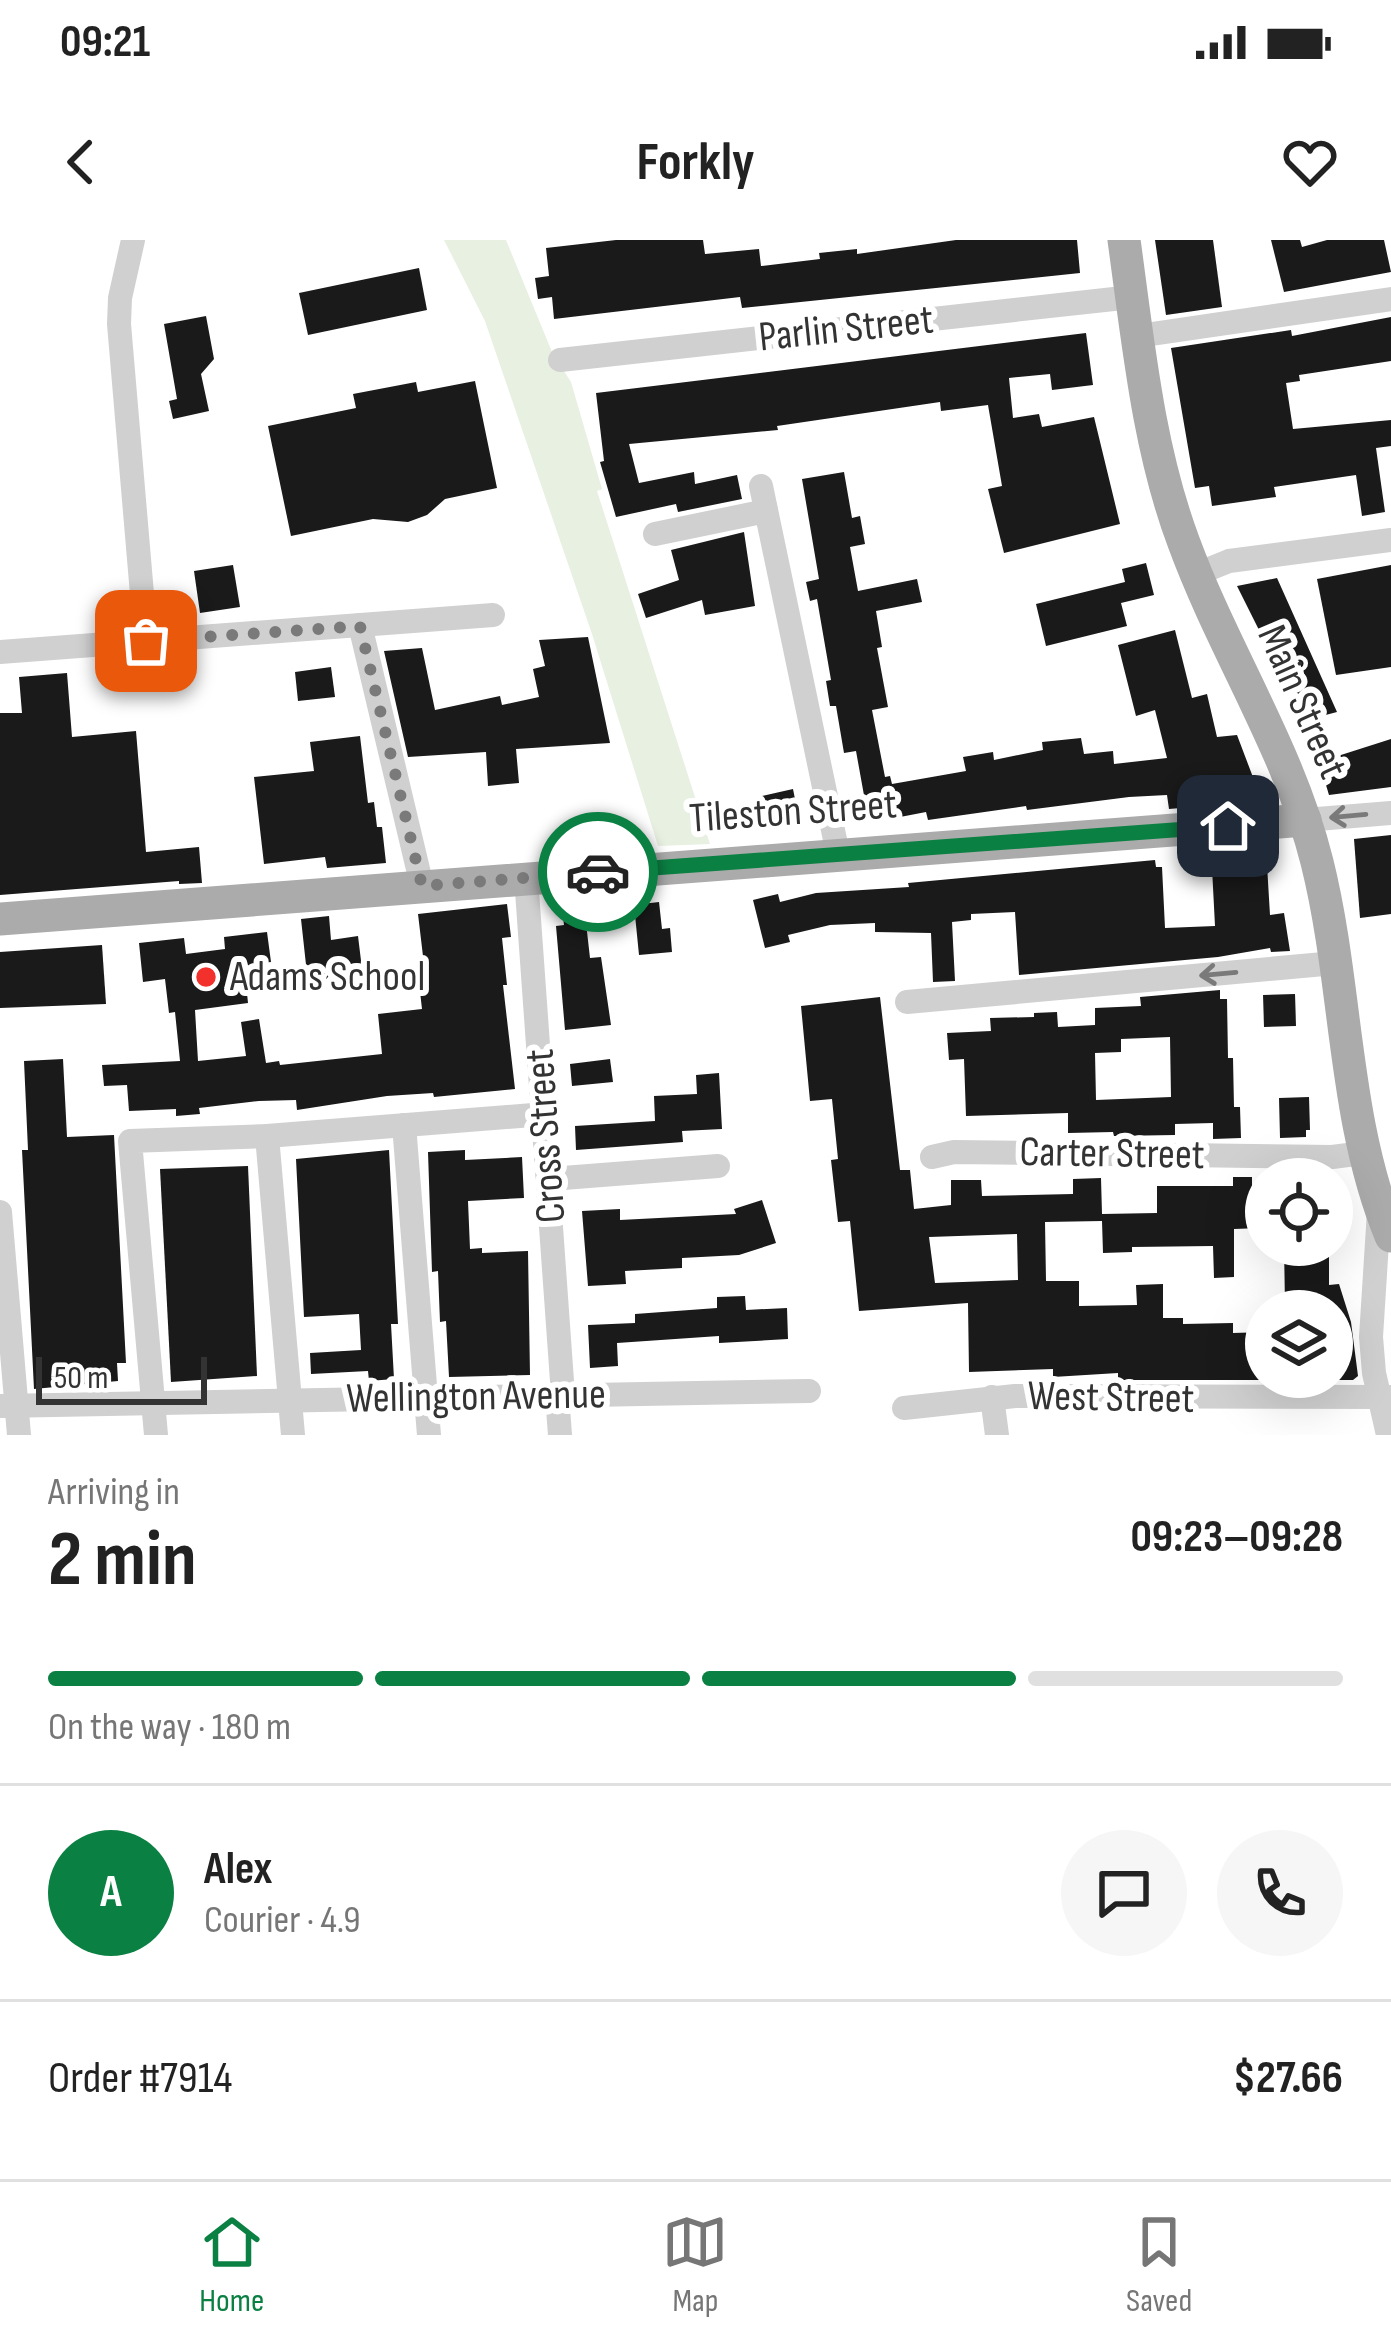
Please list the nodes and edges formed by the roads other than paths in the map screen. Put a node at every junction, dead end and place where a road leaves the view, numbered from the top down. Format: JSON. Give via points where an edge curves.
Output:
{"nodes":[{"id":1,"x":133,"y":240,"type":"edge"},
{"id":2,"x":1124,"y":240,"type":"edge"},
{"id":3,"x":1132,"y":297,"type":"junction"},
{"id":4,"x":1391,"y":299,"type":"edge"},
{"id":5,"x":1138,"y":336,"type":"junction"},
{"id":6,"x":560,"y":360,"type":"dead end"},
{"id":7,"x":655,"y":534,"type":"dead end"},
{"id":8,"x":1391,"y":540,"type":"edge"},
{"id":9,"x":1197,"y":574,"type":"junction"},
{"id":10,"x":494,"y":615,"type":"dead end"},
{"id":11,"x":360,"y":626,"type":"junction"},
{"id":12,"x":146,"y":641,"type":"junction"},
{"id":13,"x":0,"y":652,"type":"edge"},
{"id":14,"x":1391,"y":813,"type":"edge"},
{"id":15,"x":1305,"y":820,"type":"junction"},
{"id":16,"x":838,"y":854,"type":"junction"},
{"id":17,"x":526,"y":878,"type":"junction"},
{"id":18,"x":422,"y":886,"type":"junction"},
{"id":19,"x":0,"y":919,"type":"edge"},
{"id":20,"x":1335,"y":963,"type":"junction"},
{"id":21,"x":907,"y":1003,"type":"dead end"},
{"id":22,"x":545,"y":1114,"type":"junction"},
{"id":23,"x":404,"y":1125,"type":"junction"},
{"id":24,"x":267,"y":1136,"type":"junction"},
{"id":25,"x":932,"y":1157,"type":"dead end"},
{"id":26,"x":718,"y":1166,"type":"dead end"},
{"id":27,"x":550,"y":1178,"type":"junction"},
{"id":28,"x":1379,"y":1190,"type":"edge"},
{"id":29,"x":0,"y":1212,"type":"edge"},
{"id":30,"x":808,"y":1390,"type":"dead end"},
{"id":31,"x":560,"y":1395,"type":"junction"},
{"id":32,"x":992,"y":1397,"type":"junction"},
{"id":33,"x":426,"y":1398,"type":"junction"},
{"id":34,"x":1386,"y":1398,"type":"edge"},
{"id":35,"x":290,"y":1401,"type":"junction"},
{"id":36,"x":153,"y":1403,"type":"junction"},
{"id":37,"x":8,"y":1406,"type":"edge"},
{"id":38,"x":904,"y":1408,"type":"dead end"},
{"id":39,"x":19,"y":1435,"type":"edge"},
{"id":40,"x":156,"y":1435,"type":"edge"},
{"id":41,"x":293,"y":1435,"type":"edge"},
{"id":42,"x":429,"y":1435,"type":"edge"},
{"id":43,"x":560,"y":1435,"type":"edge"},
{"id":44,"x":997,"y":1435,"type":"edge"},
{"id":45,"x":1388,"y":1435,"type":"edge"}],
"edges":[{"from":1,"to":12,"type":"street","via":[[119,324]]},
{"from":2,"to":3,"type":"main road","name":"Main Street"},
{"from":3,"to":5,"type":"main road","name":"Main Street"},
{"from":3,"to":6,"type":"street","name":"Parlin Street"},
{"from":4,"to":5,"type":"street"},
{"from":5,"to":9,"type":"main road","name":"Main Street","via":[[1167,493]]},
{"from":7,"to":16,"type":"street","via":[[764,499]]},
{"from":8,"to":9,"type":"street","via":[[1229,562]]},
{"from":9,"to":15,"type":"main road","name":"Main Street"},
{"from":10,"to":11,"type":"street"},
{"from":11,"to":12,"type":"street"},
{"from":11,"to":18,"type":"street"},
{"from":12,"to":13,"type":"street"},
{"from":14,"to":15,"type":"street","one_way":true},
{"from":15,"to":16,"type":"main road","name":"Tileston Street"},
{"from":15,"to":20,"type":"main road","name":"Main Street"},
{"from":16,"to":17,"type":"main road","name":"Tileston Street"},
{"from":17,"to":18,"type":"main road","name":"Tileston Street"},
{"from":17,"to":22,"type":"street","name":"Cross Street"},
{"from":18,"to":19,"type":"main road","name":"Tileston Street"},
{"from":20,"to":21,"type":"street","one_way":true},
{"from":20,"to":28,"type":"main road","name":"Main Street"},
{"from":22,"to":23,"type":"street"},
{"from":22,"to":27,"type":"street","name":"Cross Street"},
{"from":23,"to":24,"type":"street"},
{"from":23,"to":33,"type":"street"},
{"from":24,"to":35,"type":"street"},
{"from":24,"to":36,"type":"street","via":[[130,1141]]},
{"from":25,"to":28,"type":"street","name":"Carter Street","via":[[1333,1157]]},
{"from":26,"to":27,"type":"street"},
{"from":27,"to":31,"type":"street","name":"Cross Street"},
{"from":28,"to":34,"type":"street","name":"Main Street","via":[[1371,1337]]},
{"from":29,"to":37,"type":"street"},
{"from":30,"to":31,"type":"street","name":"Wellington Avenue"},
{"from":31,"to":33,"type":"street","name":"Wellington Avenue"},
{"from":31,"to":43,"type":"street","name":"Cross Street"},
{"from":32,"to":34,"type":"street","name":"West Street"},
{"from":32,"to":38,"type":"street","name":"West Street"},
{"from":32,"to":44,"type":"street"},
{"from":33,"to":35,"type":"street","name":"Wellington Avenue"},
{"from":33,"to":42,"type":"street"},
{"from":34,"to":45,"type":"street","name":"Main Street"},
{"from":35,"to":36,"type":"street","name":"Wellington Avenue"},
{"from":35,"to":41,"type":"street"},
{"from":36,"to":37,"type":"street","name":"Wellington Avenue"},
{"from":36,"to":40,"type":"street"},
{"from":37,"to":39,"type":"street"}]}
